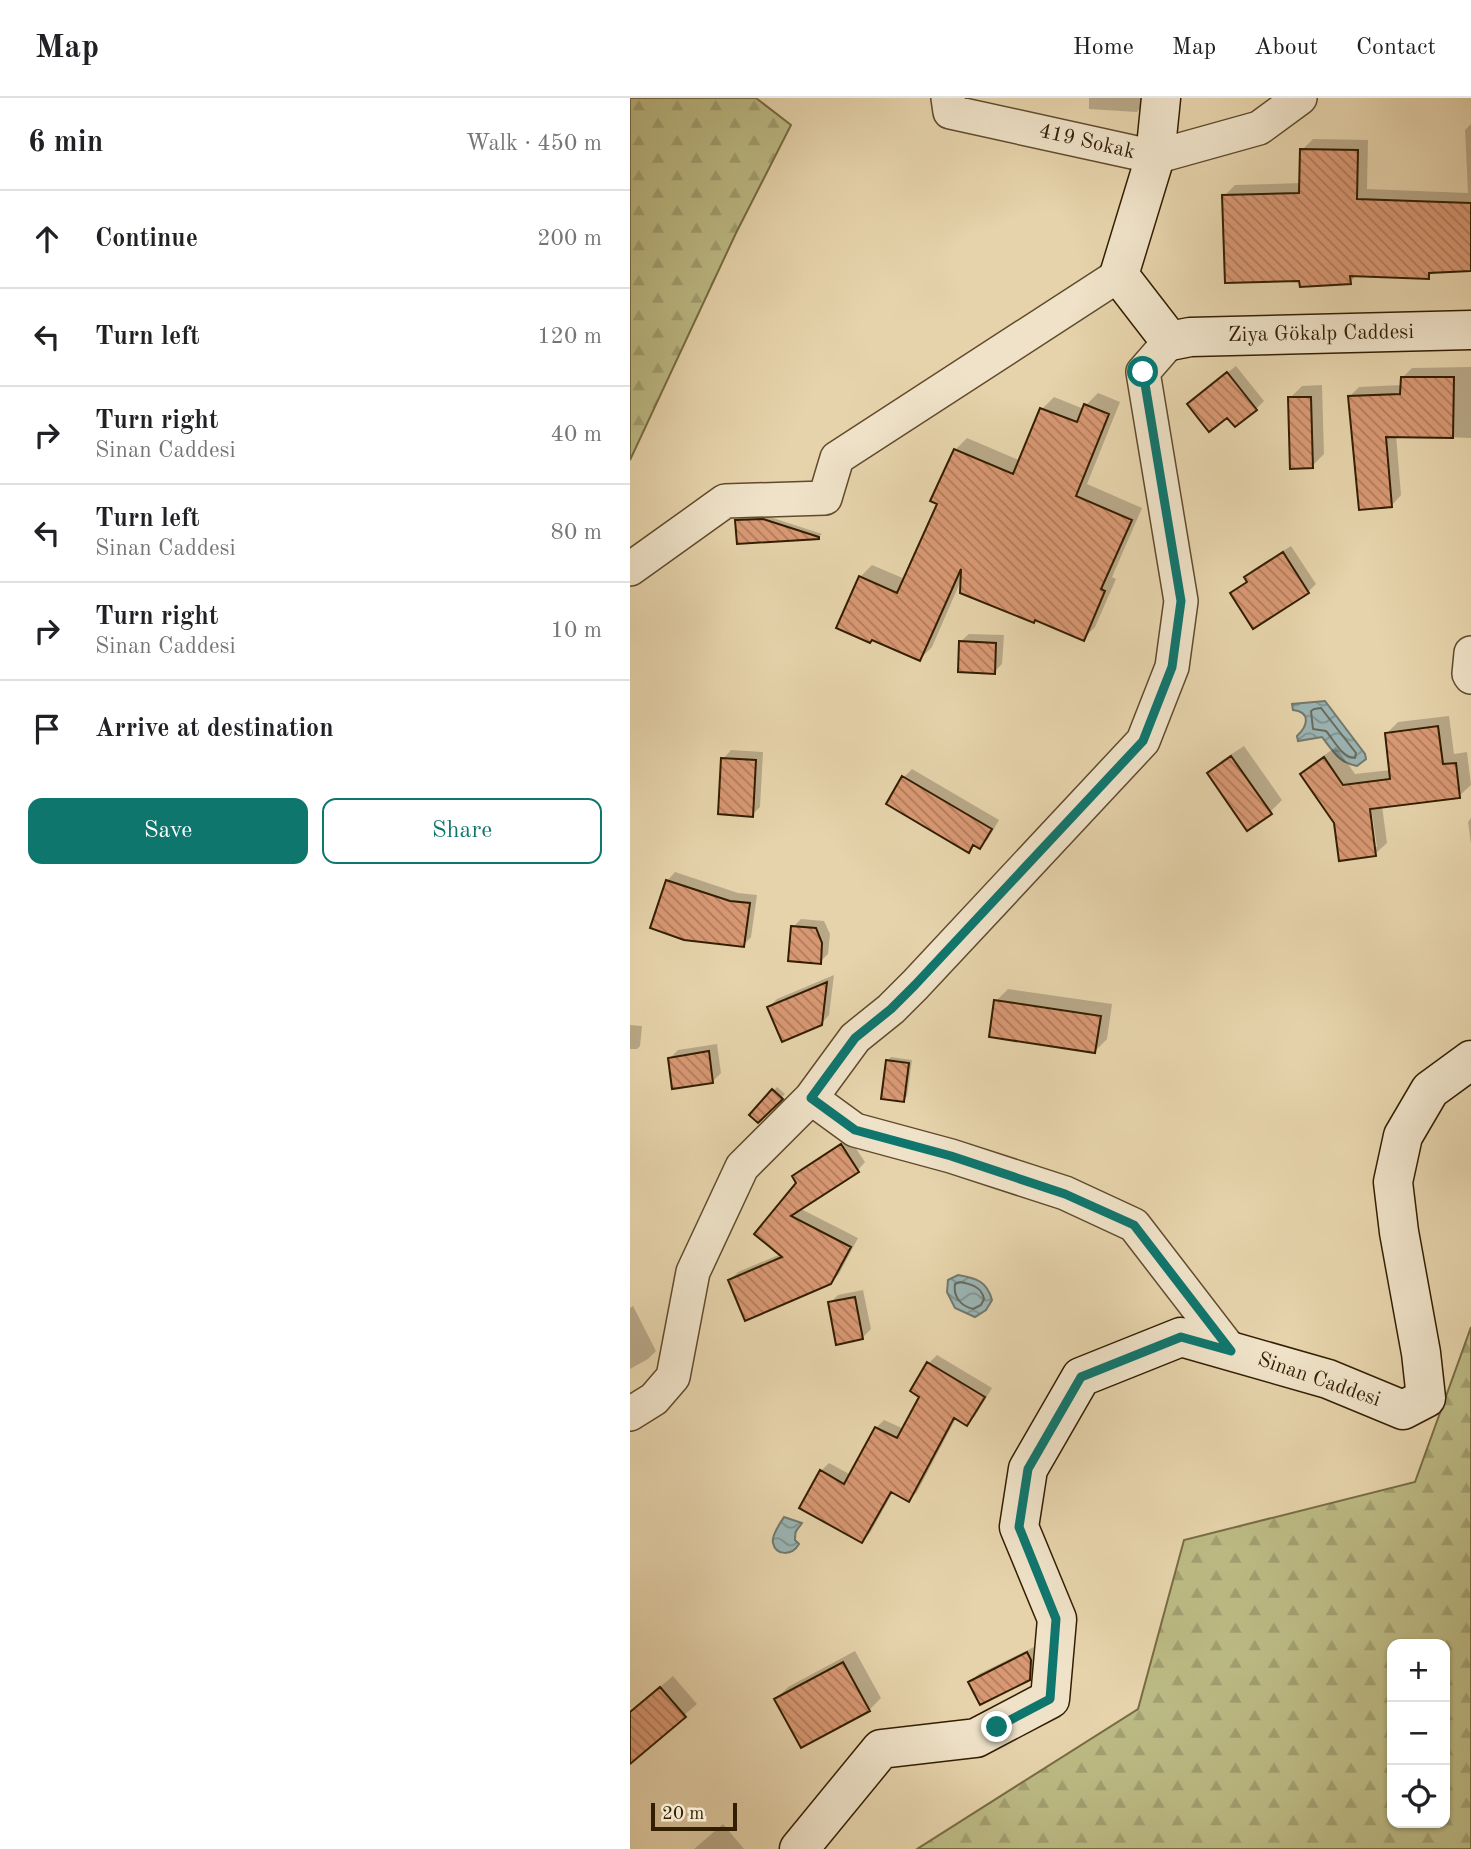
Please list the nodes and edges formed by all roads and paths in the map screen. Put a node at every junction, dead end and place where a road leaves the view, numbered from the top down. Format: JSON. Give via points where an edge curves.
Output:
{"nodes":[{"id":1,"x":948,"y":98,"type":"edge"},
{"id":2,"x":1161,"y":98,"type":"edge"},
{"id":3,"x":1300,"y":98,"type":"edge"},
{"id":4,"x":1155,"y":157,"type":"junction"},
{"id":5,"x":1119,"y":275,"type":"junction"},
{"id":6,"x":1471,"y":330,"type":"edge"},
{"id":7,"x":1170,"y":341,"type":"junction"},
{"id":8,"x":630,"y":569,"type":"edge"},
{"id":9,"x":1471,"y":653,"type":"edge"},
{"id":10,"x":1471,"y":677,"type":"edge"},
{"id":11,"x":1471,"y":1060,"type":"edge"},
{"id":12,"x":811,"y":1098,"type":"junction"},
{"id":13,"x":1231,"y":1351,"type":"junction"},
{"id":14,"x":630,"y":1414,"type":"edge"},
{"id":15,"x":799,"y":1849,"type":"edge"}],
"edges":[{"from":1,"to":4,"type":"street","name":"419 Sokak","via":[[950,112]]},
{"from":2,"to":4,"type":"street"},
{"from":3,"to":4,"type":"street","via":[[1259,128]]},
{"from":4,"to":5,"type":"street"},
{"from":5,"to":7,"type":"street"},
{"from":5,"to":8,"type":"street","via":[[838,458],[825,498],[725,501]]},
{"from":6,"to":7,"type":"street","name":"Ziya Gökalp Caddesi"},
{"from":7,"to":12,"type":"street","via":[[1143,372],[1181,601],[1172,667],[1143,741],[915,985],[855,1038]]},
{"from":9,"to":10,"type":"street"},
{"from":11,"to":13,"type":"street","name":"Sinan Caddesi","via":[[1430,1090],[1403,1136],[1394,1182],[1426,1398],[1403,1410],[1328,1379]]},
{"from":12,"to":13,"type":"street","via":[[855,1130],[1065,1194],[1134,1225]]},
{"from":12,"to":14,"type":"street","via":[[742,1167],[693,1272],[673,1377],[654,1399]]},
{"from":13,"to":15,"type":"street","name":"Sinan Caddesi","via":[[1181,1337],[1081,1377],[1028,1469],[1019,1527],[1056,1619],[1050,1699],[976,1738],[881,1749]]}]}
